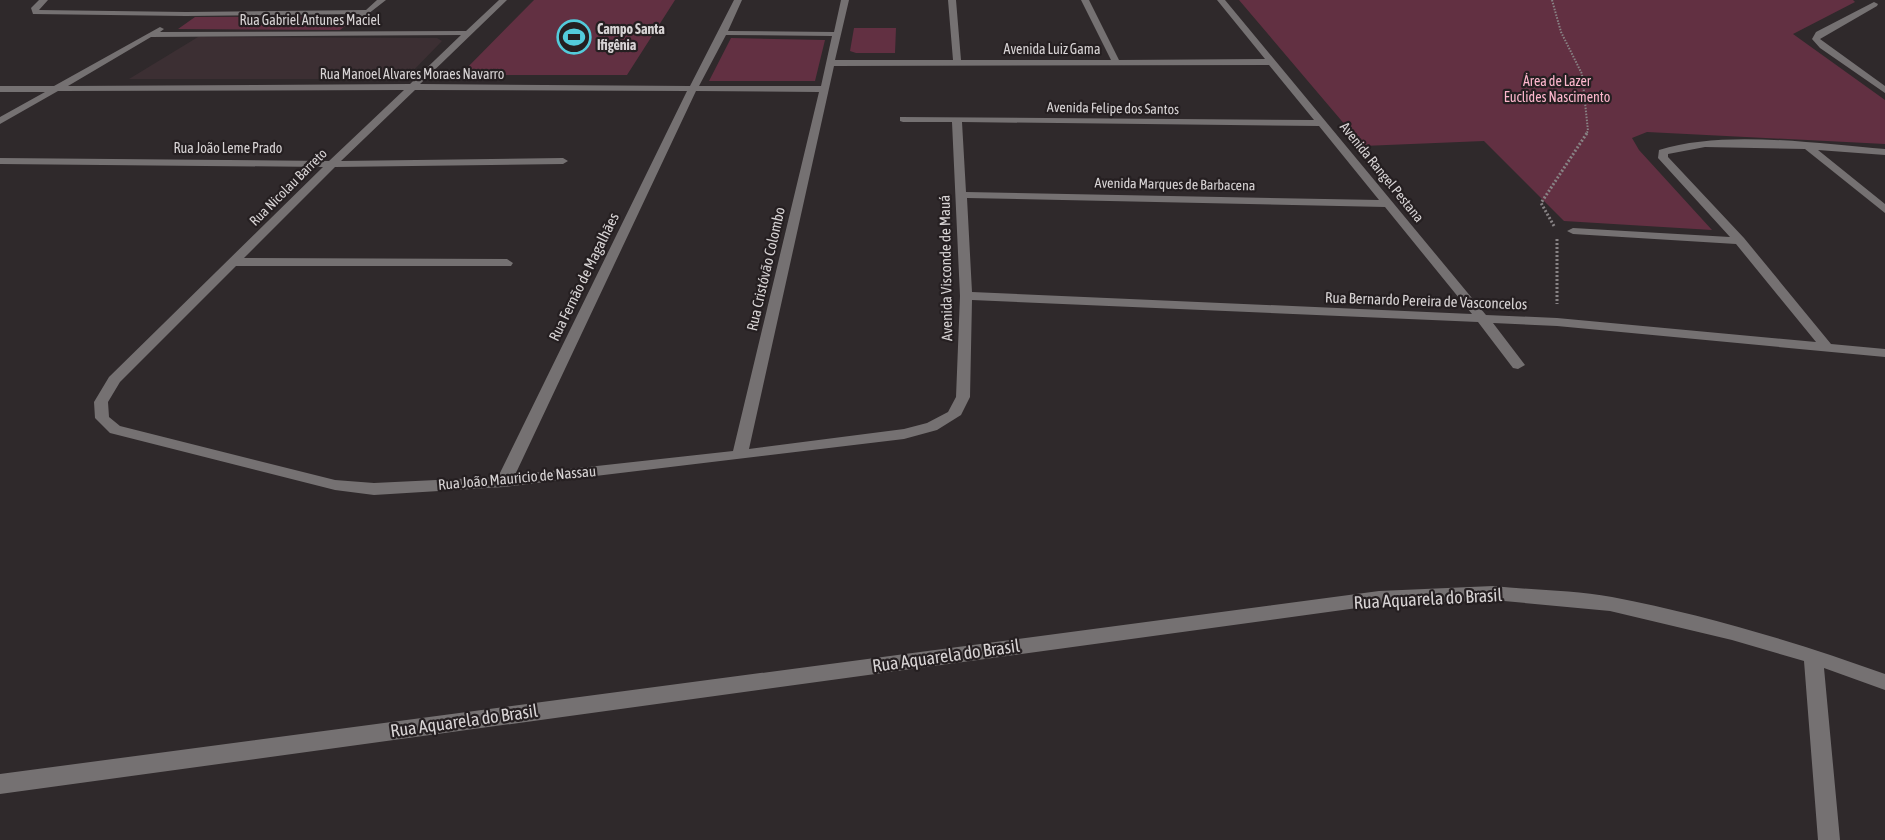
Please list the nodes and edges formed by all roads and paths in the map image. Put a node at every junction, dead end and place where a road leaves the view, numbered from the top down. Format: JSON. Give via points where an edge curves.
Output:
{"nodes":[{"id":1,"x":44,"y":0,"type":"edge"},
{"id":2,"x":382,"y":0,"type":"edge"},
{"id":3,"x":502,"y":0,"type":"edge"},
{"id":4,"x":738,"y":0,"type":"edge"},
{"id":5,"x":845,"y":0,"type":"edge"},
{"id":6,"x":952,"y":0,"type":"edge"},
{"id":7,"x":1085,"y":0,"type":"edge"},
{"id":8,"x":1221,"y":0,"type":"edge"},
{"id":9,"x":1552,"y":0,"type":"edge"},
{"id":10,"x":1873,"y":4,"type":"edge"},
{"id":11,"x":366,"y":12,"type":"junction"},
{"id":12,"x":186,"y":14,"type":"junction"},
{"id":13,"x":469,"y":33,"type":"junction"},
{"id":14,"x":723,"y":33,"type":"junction"},
{"id":15,"x":340,"y":34,"type":"junction"},
{"id":16,"x":837,"y":34,"type":"junction"},
{"id":17,"x":152,"y":35,"type":"junction"},
{"id":18,"x":957,"y":62,"type":"junction"},
{"id":19,"x":1116,"y":62,"type":"junction"},
{"id":20,"x":1273,"y":62,"type":"junction"},
{"id":21,"x":831,"y":63,"type":"junction"},
{"id":22,"x":414,"y":87,"type":"junction"},
{"id":23,"x":693,"y":88,"type":"junction"},
{"id":24,"x":0,"y":89,"type":"edge"},
{"id":25,"x":56,"y":89,"type":"junction"},
{"id":26,"x":825,"y":89,"type":"junction"},
{"id":27,"x":1885,"y":90,"type":"edge"},
{"id":28,"x":903,"y":119,"type":"dead end"},
{"id":29,"x":957,"y":119,"type":"junction"},
{"id":30,"x":0,"y":121,"type":"edge"},
{"id":31,"x":1323,"y":123,"type":"junction"},
{"id":32,"x":1809,"y":148,"type":"junction"},
{"id":33,"x":1885,"y":152,"type":"edge"},
{"id":34,"x":0,"y":161,"type":"edge"},
{"id":35,"x":563,"y":161,"type":"dead end"},
{"id":36,"x":332,"y":164,"type":"junction"},
{"id":37,"x":961,"y":195,"type":"junction"},
{"id":38,"x":1388,"y":204,"type":"junction"},
{"id":39,"x":1885,"y":210,"type":"edge"},
{"id":40,"x":1573,"y":231,"type":"dead end"},
{"id":41,"x":1740,"y":241,"type":"junction"},
{"id":42,"x":234,"y":262,"type":"junction"},
{"id":43,"x":507,"y":262,"type":"dead end"},
{"id":44,"x":966,"y":296,"type":"junction"},
{"id":45,"x":1484,"y":321,"type":"junction"},
{"id":46,"x":1557,"y":322,"type":"junction"},
{"id":47,"x":1826,"y":346,"type":"junction"},
{"id":48,"x":1885,"y":353,"type":"edge"},
{"id":49,"x":1518,"y":366,"type":"dead end"},
{"id":50,"x":101,"y":402,"type":"joint"},
{"id":51,"x":954,"y":415,"type":"joint"},
{"id":52,"x":740,"y":455,"type":"junction"},
{"id":53,"x":504,"y":482,"type":"junction"},
{"id":54,"x":1813,"y":656,"type":"junction"},
{"id":55,"x":1885,"y":682,"type":"edge"},
{"id":56,"x":0,"y":784,"type":"edge"},
{"id":57,"x":1829,"y":840,"type":"edge"}],
"edges":[{"from":1,"to":12,"type":"street","via":[[35,8],[36,12]]},
{"from":2,"to":11,"type":"street"},
{"from":3,"to":13,"type":"street","name":"Rua Nicolau Barreto"},
{"from":4,"to":14,"type":"street","name":"Rua Fernão de Magalhães"},
{"from":5,"to":16,"type":"street","name":"Rua Cristóvão Colombo"},
{"from":6,"to":18,"type":"street"},
{"from":7,"to":19,"type":"street"},
{"from":8,"to":20,"type":"street","name":"Avenida Rangel Pestana"},
{"from":9,"to":46,"type":"path","via":[[1561,32],[1582,74],[1588,131],[1541,203],[1557,231]]},
{"from":10,"to":27,"type":"street","via":[[1816,39]]},
{"from":11,"to":12,"type":"street"},
{"from":11,"to":15,"type":"street"},
{"from":12,"to":17,"type":"street"},
{"from":13,"to":15,"type":"street","name":"Rua Gabriel Antunes Maciel"},
{"from":13,"to":22,"type":"street","name":"Rua Nicolau Barreto"},
{"from":14,"to":16,"type":"street"},
{"from":14,"to":23,"type":"street","name":"Rua Fernão de Magalhães"},
{"from":15,"to":17,"type":"street","name":"Rua Gabriel Antunes Maciel"},
{"from":16,"to":21,"type":"street","name":"Rua Cristóvão Colombo"},
{"from":17,"to":25,"type":"street"},
{"from":18,"to":19,"type":"street","name":"Avenida Luiz Gama"},
{"from":18,"to":21,"type":"street","name":"Avenida Luiz Gama"},
{"from":19,"to":20,"type":"street","name":"Avenida Luiz Gama"},
{"from":20,"to":31,"type":"street","name":"Avenida Rangel Pestana"},
{"from":21,"to":26,"type":"street","name":"Rua Cristóvão Colombo"},
{"from":22,"to":23,"type":"street","name":"Rua Manoel Alvares Moraes Navarro"},
{"from":22,"to":25,"type":"street","name":"Rua Manoel Alvares Moraes Navarro"},
{"from":22,"to":36,"type":"street","name":"Rua Nicolau Barreto"},
{"from":23,"to":26,"type":"street","name":"Rua Manoel Alvares Moraes Navarro"},
{"from":23,"to":53,"type":"street","name":"Rua Fernão de Magalhães"},
{"from":24,"to":25,"type":"street","name":"Rua Manoel Alvares Moraes Navarro"},
{"from":25,"to":30,"type":"street"},
{"from":26,"to":52,"type":"street","name":"Rua Cristóvão Colombo"},
{"from":28,"to":29,"type":"street","name":"Avenida Felipe dos Santos"},
{"from":29,"to":31,"type":"street","name":"Avenida Felipe dos Santos"},
{"from":29,"to":37,"type":"street","name":"Avenida Visconde de Mauá"},
{"from":31,"to":38,"type":"street","name":"Avenida Rangel Pestana"},
{"from":32,"to":33,"type":"street"},
{"from":32,"to":39,"type":"street"},
{"from":32,"to":41,"type":"street","via":[[1681,145],[1663,152],[1663,158]]},
{"from":34,"to":36,"type":"street","name":"Rua João Leme Prado"},
{"from":35,"to":36,"type":"street","name":"Rua João Leme Prado"},
{"from":36,"to":42,"type":"street","name":"Rua Nicolau Barreto"},
{"from":37,"to":38,"type":"street","name":"Avenida Marques de Barbacena"},
{"from":37,"to":44,"type":"street","name":"Avenida Visconde de Mauá"},
{"from":38,"to":45,"type":"street","name":"Avenida Rangel Pestana"},
{"from":40,"to":41,"type":"street"},
{"from":41,"to":47,"type":"street"},
{"from":42,"to":43,"type":"street"},
{"from":42,"to":50,"type":"street","name":"Rua Nicolau Barreto","via":[[114,380]]},
{"from":44,"to":45,"type":"street","name":"Rua Bernardo Pereira de Vasconcelos"},
{"from":44,"to":51,"type":"street","name":"Avenida Visconde de Mauá","via":[[963,397]]},
{"from":45,"to":46,"type":"street","name":"Rua Bernardo Pereira de Vasconcelos"},
{"from":45,"to":49,"type":"street","name":"Avenida Rangel Pestana"},
{"from":46,"to":47,"type":"street","name":"Rua Bernardo Pereira de Vasconcelos"},
{"from":47,"to":48,"type":"street","name":"Rua Bernardo Pereira de Vasconcelos"},
{"from":50,"to":53,"type":"street","name":"Rua João Mauricio de Nassau","via":[[102,417],[115,430],[335,484],[374,489]]},
{"from":51,"to":52,"type":"street","name":"Rua João Mauricio de Nassau","via":[[932,427],[904,434]]},
{"from":52,"to":53,"type":"street","name":"Rua João Mauricio de Nassau"},
{"from":54,"to":55,"type":"street","name":"Rua Aquarela do Brasil"},
{"from":54,"to":56,"type":"street","name":"Rua Aquarela do Brasil","via":[[1610,604],[1493,593],[1379,598]]},
{"from":54,"to":57,"type":"street"}]}
